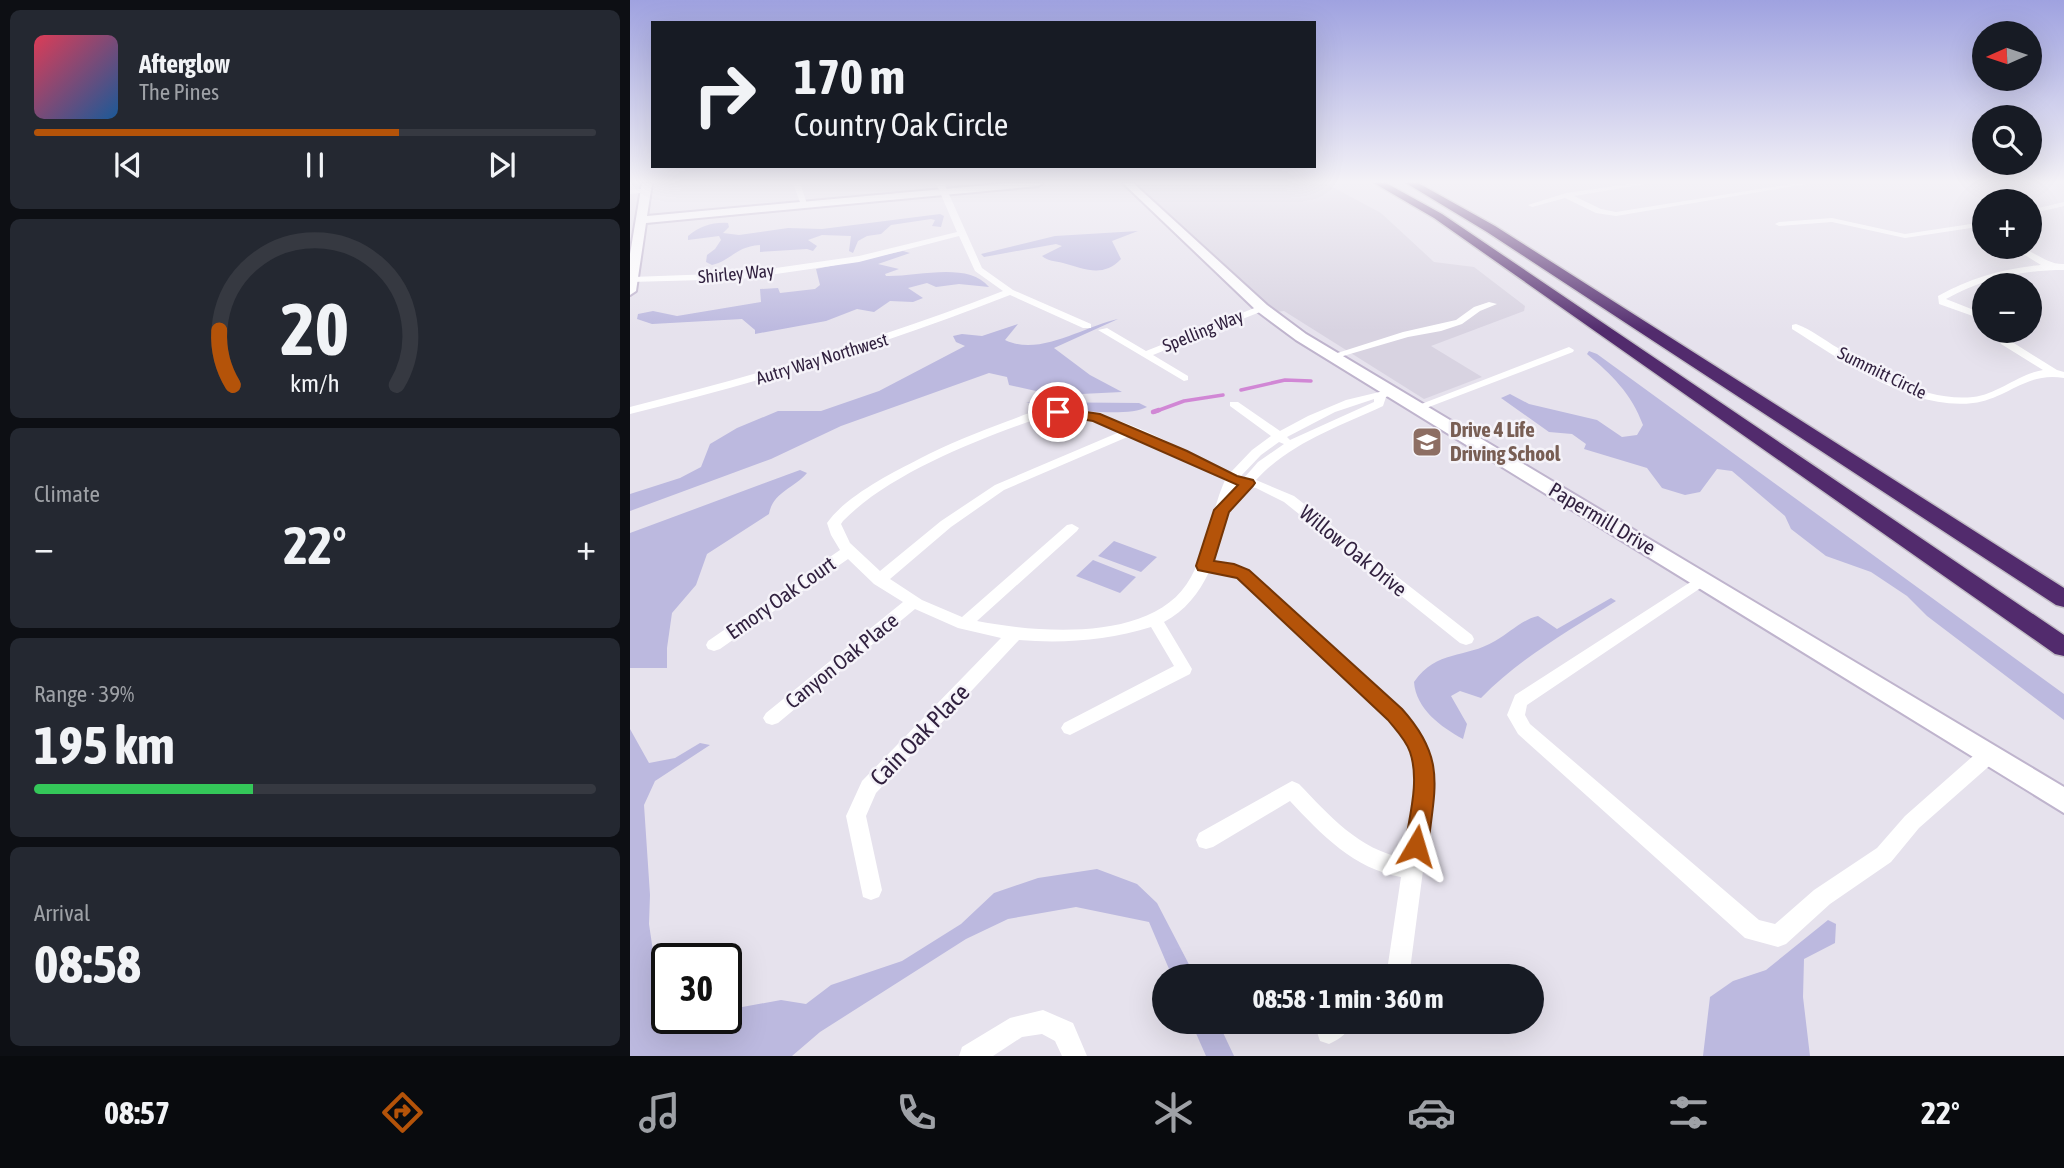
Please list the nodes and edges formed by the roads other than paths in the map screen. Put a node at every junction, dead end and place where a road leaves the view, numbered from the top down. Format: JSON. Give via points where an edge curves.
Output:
{"nodes":[{"id":1,"x":640,"y":232,"type":"edge"},
{"id":2,"x":1181,"y":232,"type":"edge"},
{"id":3,"x":1462,"y":232,"type":"edge"},
{"id":4,"x":1496,"y":232,"type":"edge"},
{"id":5,"x":1888,"y":232,"type":"edge"},
{"id":6,"x":1941,"y":232,"type":"edge"},
{"id":7,"x":962,"y":233,"type":"joint"},
{"id":8,"x":2036,"y":259,"type":"edge"},
{"id":9,"x":2049,"y":267,"type":"junction"},
{"id":10,"x":2064,"y":267,"type":"edge"},
{"id":11,"x":2009,"y":273,"type":"edge"},
{"id":12,"x":1972,"y":282,"type":"edge"},
{"id":13,"x":631,"y":286,"type":"edge"},
{"id":14,"x":1010,"y":292,"type":"junction"},
{"id":15,"x":1492,"y":304,"type":"dead end"},
{"id":16,"x":1262,"y":308,"type":"junction"},
{"id":17,"x":1972,"y":313,"type":"edge"},
{"id":18,"x":1087,"y":326,"type":"dead end"},
{"id":19,"x":1796,"y":327,"type":"dead end"},
{"id":20,"x":1103,"y":330,"type":"dead end"},
{"id":21,"x":2008,"y":343,"type":"edge"},
{"id":22,"x":1569,"y":350,"type":"dead end"},
{"id":23,"x":1145,"y":355,"type":"junction"},
{"id":24,"x":1333,"y":356,"type":"junction"},
{"id":25,"x":2058,"y":373,"type":"edge"},
{"id":26,"x":1184,"y":378,"type":"dead end"},
{"id":27,"x":1386,"y":394,"type":"junction"},
{"id":28,"x":1234,"y":404,"type":"dead end"},
{"id":29,"x":1417,"y":408,"type":"junction"},
{"id":30,"x":630,"y":411,"type":"edge"},
{"id":31,"x":1129,"y":432,"type":"junction"},
{"id":32,"x":1279,"y":436,"type":"junction"},
{"id":33,"x":1291,"y":444,"type":"junction"},
{"id":34,"x":1232,"y":479,"type":"junction"},
{"id":35,"x":1248,"y":483,"type":"junction"},
{"id":36,"x":1222,"y":510,"type":"junction"},
{"id":37,"x":1072,"y":528,"type":"dead end"},
{"id":38,"x":849,"y":551,"type":"junction"},
{"id":39,"x":1204,"y":566,"type":"junction"},
{"id":40,"x":1703,"y":579,"type":"junction"},
{"id":41,"x":879,"y":580,"type":"junction"},
{"id":42,"x":2064,"y":599,"type":"edge"},
{"id":43,"x":912,"y":603,"type":"junction"},
{"id":44,"x":1155,"y":620,"type":"junction"},
{"id":45,"x":964,"y":624,"type":"junction"},
{"id":46,"x":1015,"y":634,"type":"junction"},
{"id":47,"x":1466,"y":639,"type":"dead end"},
{"id":48,"x":713,"y":645,"type":"dead end"},
{"id":49,"x":2064,"y":647,"type":"edge"},
{"id":50,"x":772,"y":718,"type":"dead end"},
{"id":51,"x":1070,"y":728,"type":"dead end"},
{"id":52,"x":1989,"y":755,"type":"junction"},
{"id":53,"x":2064,"y":802,"type":"edge"},
{"id":54,"x":1206,"y":840,"type":"dead end"},
{"id":55,"x":1413,"y":869,"type":"junction"},
{"id":56,"x":871,"y":891,"type":"dead end"},
{"id":57,"x":1400,"y":964,"type":"edge"},
{"id":58,"x":971,"y":1056,"type":"edge"},
{"id":59,"x":1075,"y":1056,"type":"edge"}],
"edges":[{"from":1,"to":13,"type":"main road"},
{"from":2,"to":16,"type":"main road","name":"Papermill Drive"},
{"from":3,"to":49,"type":"highway"},
{"from":4,"to":42,"type":"highway"},
{"from":5,"to":6,"type":"street","via":[[1905,236]]},
{"from":7,"to":13,"type":"street","name":"Shirley Way","via":[[859,259]]},
{"from":7,"to":14,"type":"street","via":[[978,269]]},
{"from":8,"to":9,"type":"street"},
{"from":9,"to":10,"type":"street"},
{"from":9,"to":11,"type":"street"},
{"from":12,"to":17,"type":"street","via":[[1941,298]]},
{"from":14,"to":18,"type":"street"},
{"from":14,"to":30,"type":"street","name":"Autry Way Northwest","via":[[931,325],[824,360]]},
{"from":15,"to":24,"type":"street","via":[[1460,322]]},
{"from":16,"to":23,"type":"street","name":"Spelling Way"},
{"from":16,"to":24,"type":"main road","name":"Papermill Drive"},
{"from":19,"to":25,"type":"street","name":"Summitt Circle","via":[[1914,392],[1951,400],[1974,400],[2033,374]]},
{"from":20,"to":23,"type":"street"},
{"from":21,"to":25,"type":"street","name":"Summitt Circle"},
{"from":22,"to":29,"type":"street"},
{"from":23,"to":26,"type":"street"},
{"from":24,"to":27,"type":"main road","name":"Papermill Drive"},
{"from":27,"to":29,"type":"main road","name":"Papermill Drive"},
{"from":27,"to":32,"type":"street","via":[[1368,397]]},
{"from":27,"to":33,"type":"street","via":[[1379,404]]},
{"from":28,"to":32,"type":"street"},
{"from":29,"to":40,"type":"main road","name":"Papermill Drive"},
{"from":31,"to":34,"type":"street","name":"Willow Oak Drive"},
{"from":31,"to":38,"type":"street","name":"Willow Oak Drive","via":[[1096,417],[1058,412],[1023,420],[942,451],[841,513],[834,523],[835,532]]},
{"from":31,"to":41,"type":"street","via":[[1017,478],[927,540]]},
{"from":32,"to":33,"type":"street"},
{"from":32,"to":34,"type":"street"},
{"from":33,"to":35,"type":"street"},
{"from":34,"to":35,"type":"street","name":"Willow Oak Drive"},
{"from":34,"to":36,"type":"street"},
{"from":35,"to":36,"type":"street"},
{"from":35,"to":47,"type":"street","name":"Willow Oak Drive","via":[[1289,499]]},
{"from":36,"to":39,"type":"street"},
{"from":37,"to":45,"type":"street"},
{"from":38,"to":41,"type":"street"},
{"from":38,"to":48,"type":"street","name":"Emory Oak Court"},
{"from":39,"to":44,"type":"street","via":[[1184,600]]},
{"from":39,"to":55,"type":"street","via":[[1243,574],[1412,735],[1422,754],[1425,779]]},
{"from":40,"to":52,"type":"main road","name":"Papermill Drive"},
{"from":40,"to":52,"type":"street","via":[[1521,700],[1514,711],[1524,729],[1753,930],[1778,936],[1822,897],[1884,855],[1912,822]]},
{"from":41,"to":43,"type":"street"},
{"from":43,"to":45,"type":"street"},
{"from":43,"to":50,"type":"street","name":"Canyon Oak Place"},
{"from":44,"to":46,"type":"street","via":[[1087,634],[1043,638]]},
{"from":44,"to":51,"type":"street","via":[[1184,669]]},
{"from":45,"to":46,"type":"street"},
{"from":46,"to":56,"type":"street","name":"Cain Oak Place","via":[[865,794],[856,816]]},
{"from":52,"to":53,"type":"main road","name":"Papermill Drive"},
{"from":54,"to":55,"type":"street","via":[[1292,790],[1339,839],[1391,867]]},
{"from":55,"to":57,"type":"street"},
{"from":58,"to":59,"type":"street","via":[[1018,1026],[1043,1023],[1064,1032]]}]}
